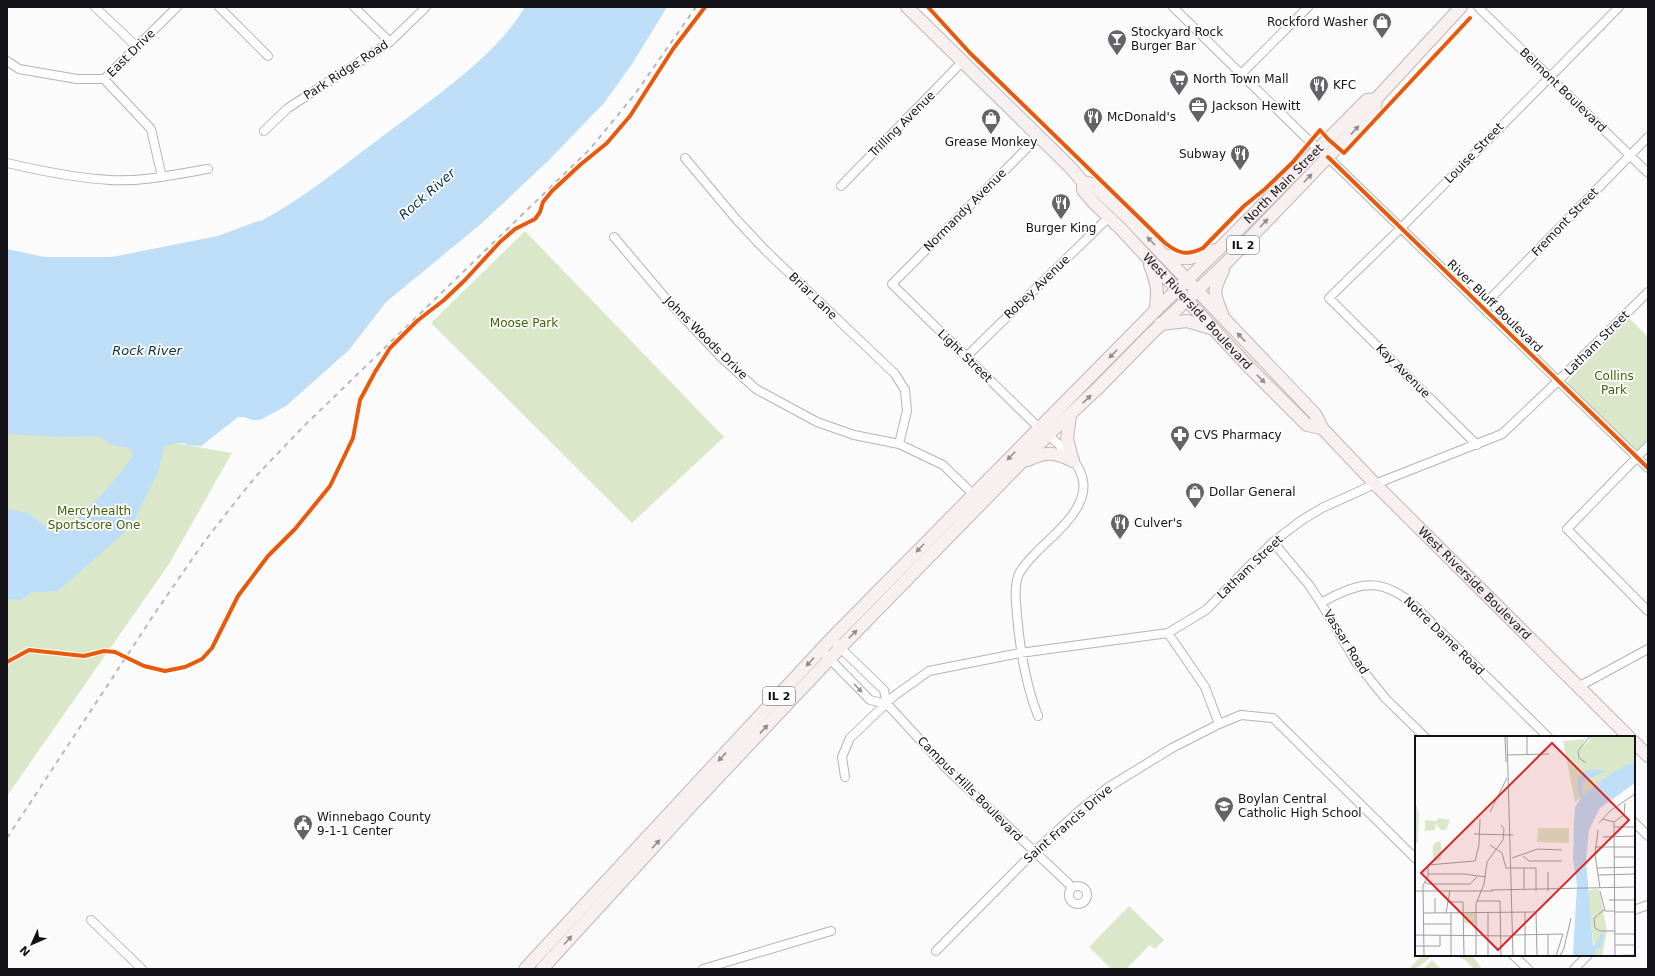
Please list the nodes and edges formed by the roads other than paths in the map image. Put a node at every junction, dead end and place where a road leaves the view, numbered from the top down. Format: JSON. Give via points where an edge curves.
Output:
{"nodes":[{"id":1,"x":95,"y":7,"type":"edge"},
{"id":2,"x":177,"y":7,"type":"edge"},
{"id":3,"x":219,"y":7,"type":"edge"},
{"id":4,"x":354,"y":7,"type":"edge"},
{"id":5,"x":426,"y":7,"type":"edge"},
{"id":6,"x":907,"y":7,"type":"edge"},
{"id":7,"x":1173,"y":7,"type":"edge"},
{"id":8,"x":1308,"y":7,"type":"edge"},
{"id":9,"x":1461,"y":7,"type":"edge"},
{"id":10,"x":1478,"y":7,"type":"edge"},
{"id":11,"x":1619,"y":7,"type":"edge"},
{"id":12,"x":390,"y":42,"type":"junction"},
{"id":13,"x":137,"y":47,"type":"junction"},
{"id":14,"x":268,"y":56,"type":"dead end"},
{"id":15,"x":7,"y":61,"type":"edge"},
{"id":16,"x":963,"y":61,"type":"junction"},
{"id":17,"x":1242,"y":73,"type":"junction"},
{"id":18,"x":1549,"y":76,"type":"junction"},
{"id":19,"x":104,"y":79,"type":"junction"},
{"id":20,"x":1376,"y":99,"type":"junction"},
{"id":21,"x":264,"y":131,"type":"dead end"},
{"id":22,"x":1039,"y":136,"type":"junction"},
{"id":23,"x":1648,"y":137,"type":"edge"},
{"id":24,"x":1318,"y":148,"type":"junction"},
{"id":25,"x":1630,"y":156,"type":"junction"},
{"id":26,"x":1328,"y":157,"type":"junction"},
{"id":27,"x":685,"y":158,"type":"dead end"},
{"id":28,"x":7,"y":163,"type":"edge"},
{"id":29,"x":208,"y":169,"type":"dead end"},
{"id":30,"x":1648,"y":173,"type":"edge"},
{"id":31,"x":162,"y":177,"type":"junction"},
{"id":32,"x":1083,"y":182,"type":"junction"},
{"id":33,"x":841,"y":186,"type":"dead end"},
{"id":34,"x":1109,"y":217,"type":"junction"},
{"id":35,"x":1401,"y":228,"type":"junction"},
{"id":36,"x":614,"y":237,"type":"dead end"},
{"id":37,"x":1218,"y":250,"type":"junction"},
{"id":38,"x":1163,"y":255,"type":"junction"},
{"id":39,"x":1147,"y":257,"type":"junction"},
{"id":40,"x":1228,"y":261,"type":"junction"},
{"id":41,"x":1187,"y":280,"type":"junction"},
{"id":42,"x":892,"y":284,"type":"joint"},
{"id":43,"x":1176,"y":290,"type":"junction"},
{"id":44,"x":1197,"y":291,"type":"junction"},
{"id":45,"x":1648,"y":292,"type":"edge"},
{"id":46,"x":1329,"y":298,"type":"joint"},
{"id":47,"x":1187,"y":301,"type":"junction"},
{"id":48,"x":1482,"y":307,"type":"junction"},
{"id":49,"x":1155,"y":311,"type":"junction"},
{"id":50,"x":1223,"y":317,"type":"junction"},
{"id":51,"x":1160,"y":324,"type":"junction"},
{"id":52,"x":1213,"y":329,"type":"junction"},
{"id":53,"x":966,"y":357,"type":"junction"},
{"id":54,"x":1558,"y":381,"type":"junction"},
{"id":55,"x":1070,"y":415,"type":"junction"},
{"id":56,"x":1322,"y":428,"type":"junction"},
{"id":57,"x":1044,"y":432,"type":"junction"},
{"id":58,"x":899,"y":444,"type":"junction"},
{"id":59,"x":1477,"y":444,"type":"junction"},
{"id":60,"x":1648,"y":446,"type":"edge"},
{"id":61,"x":1637,"y":457,"type":"junction"},
{"id":62,"x":1073,"y":460,"type":"junction"},
{"id":63,"x":1021,"y":463,"type":"junction"},
{"id":64,"x":1648,"y":468,"type":"edge"},
{"id":65,"x":1374,"y":484,"type":"junction"},
{"id":66,"x":973,"y":494,"type":"junction"},
{"id":67,"x":982,"y":502,"type":"junction"},
{"id":68,"x":1273,"y":542,"type":"junction"},
{"id":69,"x":1322,"y":603,"type":"junction"},
{"id":70,"x":1648,"y":611,"type":"edge"},
{"id":71,"x":1168,"y":633,"type":"junction"},
{"id":72,"x":831,"y":639,"type":"junction"},
{"id":73,"x":840,"y":648,"type":"junction"},
{"id":74,"x":1648,"y":649,"type":"edge"},
{"id":75,"x":821,"y":650,"type":"junction"},
{"id":76,"x":1020,"y":653,"type":"junction"},
{"id":77,"x":830,"y":659,"type":"junction"},
{"id":78,"x":1578,"y":687,"type":"junction"},
{"id":79,"x":887,"y":704,"type":"junction"},
{"id":80,"x":1038,"y":716,"type":"dead end"},
{"id":81,"x":1219,"y":724,"type":"junction"},
{"id":82,"x":1424,"y":736,"type":"edge"},
{"id":83,"x":1547,"y":736,"type":"edge"},
{"id":84,"x":1628,"y":736,"type":"edge"},
{"id":85,"x":1635,"y":743,"type":"edge"},
{"id":86,"x":1648,"y":756,"type":"edge"},
{"id":87,"x":845,"y":777,"type":"dead end"},
{"id":88,"x":1635,"y":823,"type":"edge"},
{"id":89,"x":1648,"y":836,"type":"edge"},
{"id":90,"x":1034,"y":852,"type":"junction"},
{"id":91,"x":1415,"y":858,"type":"edge"},
{"id":92,"x":1072,"y":887,"type":"dead end"},
{"id":93,"x":1648,"y":906,"type":"edge"},
{"id":94,"x":1635,"y":910,"type":"edge"},
{"id":95,"x":90,"y":920,"type":"dead end"},
{"id":96,"x":831,"y":931,"type":"dead end"},
{"id":97,"x":936,"y":950,"type":"dead end"},
{"id":98,"x":1515,"y":956,"type":"edge"},
{"id":99,"x":1587,"y":956,"type":"edge"},
{"id":100,"x":142,"y":969,"type":"edge"},
{"id":101,"x":525,"y":969,"type":"edge"},
{"id":102,"x":542,"y":969,"type":"edge"},
{"id":103,"x":703,"y":969,"type":"edge"},
{"id":104,"x":1528,"y":969,"type":"edge"},
{"id":105,"x":1574,"y":969,"type":"edge"}],
"edges":[{"from":1,"to":13,"type":"street"},
{"from":2,"to":13,"type":"street","name":"East Drive"},
{"from":3,"to":14,"type":"street"},
{"from":4,"to":12,"type":"street"},
{"from":5,"to":12,"type":"street","name":"Park Ridge Road"},
{"from":6,"to":16,"type":"main road","name":"West Riverside Boulevard"},
{"from":7,"to":17,"type":"street","name":"River Bluff Boulevard"},
{"from":8,"to":17,"type":"street"},
{"from":9,"to":20,"type":"main road","name":"North Main Street","number":"IL 2"},
{"from":10,"to":18,"type":"street","name":"Belmont Boulevard"},
{"from":11,"to":18,"type":"street","name":"Louise Street"},
{"from":12,"to":21,"type":"street","name":"Park Ridge Road","via":[[288,108]]},
{"from":13,"to":19,"type":"street","name":"East Drive"},
{"from":15,"to":19,"type":"street","name":"East Drive","via":[[19,69],[77,79]]},
{"from":16,"to":22,"type":"main road","name":"West Riverside Boulevard"},
{"from":16,"to":33,"type":"street","name":"Trilling Avenue"},
{"from":17,"to":24,"type":"street","name":"River Bluff Boulevard"},
{"from":18,"to":25,"type":"street","name":"Belmont Boulevard"},
{"from":18,"to":35,"type":"street","name":"Louise Street"},
{"from":19,"to":31,"type":"street","via":[[152,129]]},
{"from":20,"to":24,"type":"main road","name":"North Main Street","number":"IL 2","via":[[1367,100]]},
{"from":26,"to":20,"type":"main road","name":"North Main Street","number":"IL 2","one_way":true,"via":[[1375,108]]},
{"from":22,"to":32,"type":"main road","name":"West Riverside Boulevard"},
{"from":22,"to":42,"type":"street","name":"Normandy Avenue"},
{"from":23,"to":25,"type":"street","name":"Fremont Street"},
{"from":24,"to":26,"type":"street","name":"River Bluff Boulevard"},
{"from":24,"to":37,"type":"main road","name":"North Main Street","number":"IL 2"},
{"from":25,"to":30,"type":"street","name":"Belmont Boulevard"},
{"from":25,"to":48,"type":"street","name":"Fremont Street"},
{"from":26,"to":35,"type":"street","name":"River Bluff Boulevard"},
{"from":40,"to":26,"type":"main road","name":"North Main Street","number":"IL 2","one_way":true},
{"from":27,"to":58,"type":"street","name":"Briar Lane","via":[[766,251],[895,374],[905,390],[907,411]]},
{"from":28,"to":31,"type":"street","via":[[64,176],[108,180]]},
{"from":29,"to":31,"type":"street"},
{"from":32,"to":34,"type":"main road","name":"West Riverside Boulevard","via":[[1084,190]]},
{"from":38,"to":32,"type":"main road","name":"West Riverside Boulevard","one_way":true,"via":[[1092,184]]},
{"from":34,"to":39,"type":"main road","name":"West Riverside Boulevard"},
{"from":34,"to":53,"type":"street","name":"Robey Avenue"},
{"from":35,"to":46,"type":"street","name":"Louise Street"},
{"from":35,"to":48,"type":"street","name":"River Bluff Boulevard"},
{"from":36,"to":58,"type":"street","name":"Johns Woods Drive","via":[[668,301],[721,357],[756,389],[817,422],[854,435]]},
{"from":37,"to":38,"type":"main road","via":[[1209,250],[1191,258]]},
{"from":37,"to":41,"type":"main road","name":"North Main Street","number":"IL 2"},
{"from":38,"to":41,"type":"main road","name":"West Riverside Boulevard"},
{"from":39,"to":43,"type":"main road","name":"West Riverside Boulevard"},
{"from":39,"to":49,"type":"main road","via":[[1158,289]]},
{"from":40,"to":44,"type":"main road","name":"North Main Street","number":"IL 2"},
{"from":40,"to":50,"type":"main road","via":[[1215,287]]},
{"from":41,"to":43,"type":"main road","name":"North Main Street","number":"IL 2"},
{"from":41,"to":44,"type":"main road","name":"West Riverside Boulevard"},
{"from":42,"to":53,"type":"street","name":"Light Street"},
{"from":43,"to":47,"type":"main road","name":"West Riverside Boulevard"},
{"from":43,"to":49,"type":"main road","number":"IL 2"},
{"from":44,"to":47,"type":"main road","name":"North Main Street","number":"IL 2"},
{"from":44,"to":50,"type":"main road","name":"West Riverside Boulevard"},
{"from":45,"to":54,"type":"street","name":"Latham Street"},
{"from":46,"to":59,"type":"street","name":"Kay Avenue"},
{"from":47,"to":51,"type":"main road","number":"IL 2"},
{"from":47,"to":52,"type":"main road","name":"West Riverside Boulevard"},
{"from":48,"to":54,"type":"street","name":"River Bluff Boulevard"},
{"from":49,"to":57,"type":"main road","number":"IL 2","one_way":true},
{"from":56,"to":50,"type":"main road","name":"West Riverside Boulevard","one_way":true,"via":[[1315,414]]},
{"from":51,"to":52,"type":"main road","via":[[1187,321]]},
{"from":55,"to":51,"type":"main road","number":"IL 2","one_way":true},
{"from":52,"to":56,"type":"main road","name":"West Riverside Boulevard","one_way":true,"via":[[1307,425]]},
{"from":53,"to":57,"type":"street","name":"Light Street"},
{"from":54,"to":59,"type":"street","name":"Latham Street","via":[[1502,434]]},
{"from":54,"to":61,"type":"street","name":"River Bluff Boulevard"},
{"from":55,"to":57,"type":"main road","number":"IL 2"},
{"from":55,"to":62,"type":"main road","via":[[1067,439]]},
{"from":56,"to":65,"type":"main road","name":"West Riverside Boulevard"},
{"from":57,"to":62,"type":"street","name":"Light Street"},
{"from":57,"to":63,"type":"main road","number":"IL 2"},
{"from":57,"to":66,"type":"main road","number":"IL 2","one_way":true},
{"from":58,"to":66,"type":"street","name":"Johns Woods Drive","via":[[943,465]]},
{"from":59,"to":65,"type":"street","name":"Latham Street"},
{"from":60,"to":61,"type":"street"},
{"from":61,"to":64,"type":"street","name":"River Bluff Boulevard"},
{"from":61,"to":70,"type":"street","via":[[1567,529]]},
{"from":62,"to":63,"type":"main road","via":[[1060,454],[1042,453]]},
{"from":62,"to":76,"type":"street","name":"Light Street","via":[[1084,482],[1078,508],[1057,533],[1038,550],[1019,575],[1015,592]]},
{"from":63,"to":67,"type":"main road","number":"IL 2"},
{"from":65,"to":68,"type":"street","name":"Latham Street","via":[[1322,508]]},
{"from":65,"to":78,"type":"main road","name":"West Riverside Boulevard"},
{"from":66,"to":67,"type":"street","name":"Johns Woods Drive"},
{"from":66,"to":72,"type":"main road","number":"IL 2","one_way":true},
{"from":73,"to":67,"type":"main road","number":"IL 2","one_way":true},
{"from":68,"to":69,"type":"street","name":"Vassar Road"},
{"from":68,"to":71,"type":"street","name":"Latham Street","via":[[1206,610]]},
{"from":69,"to":82,"type":"street","name":"Vassar Road","via":[[1356,662],[1386,699]]},
{"from":69,"to":83,"type":"street","name":"Notre Dame Road","via":[[1354,586],[1388,588],[1399,593]]},
{"from":71,"to":76,"type":"street","name":"Latham Street"},
{"from":71,"to":81,"type":"street","via":[[1205,687]]},
{"from":72,"to":73,"type":"street","name":"Campus Hills Boulevard"},
{"from":72,"to":75,"type":"main road","number":"IL 2"},
{"from":73,"to":77,"type":"main road","number":"IL 2"},
{"from":73,"to":79,"type":"street","name":"Campus Hills Boulevard","via":[[884,690]]},
{"from":74,"to":78,"type":"street"},
{"from":75,"to":77,"type":"street"},
{"from":75,"to":101,"type":"main road","number":"IL 2","one_way":true},
{"from":76,"to":79,"type":"street","name":"Latham Street","via":[[929,671]]},
{"from":76,"to":80,"type":"street","name":"Light Street"},
{"from":77,"to":79,"type":"street","one_way":true,"via":[[870,700]]},
{"from":102,"to":77,"type":"main road","number":"IL 2","one_way":true},
{"from":78,"to":84,"type":"main road","name":"West Riverside Boulevard"},
{"from":79,"to":87,"type":"street","name":"Latham Street","via":[[850,738],[842,756]]},
{"from":79,"to":90,"type":"street","name":"Campus Hills Boulevard","via":[[945,767]]},
{"from":81,"to":90,"type":"street","name":"Saint Francis Drive","via":[[1172,748],[1107,788]]},
{"from":81,"to":91,"type":"street","name":"Saint Francis Drive","via":[[1241,715],[1272,718]]},
{"from":85,"to":86,"type":"main road"},
{"from":88,"to":89,"type":"street"},
{"from":90,"to":92,"type":"street","name":"Campus Hills Boulevard"},
{"from":90,"to":97,"type":"street","name":"Saint Francis Drive"},
{"from":93,"to":94,"type":"street"},
{"from":95,"to":100,"type":"street"},
{"from":96,"to":103,"type":"street"},
{"from":98,"to":104,"type":"street"},
{"from":99,"to":105,"type":"street"}]}
